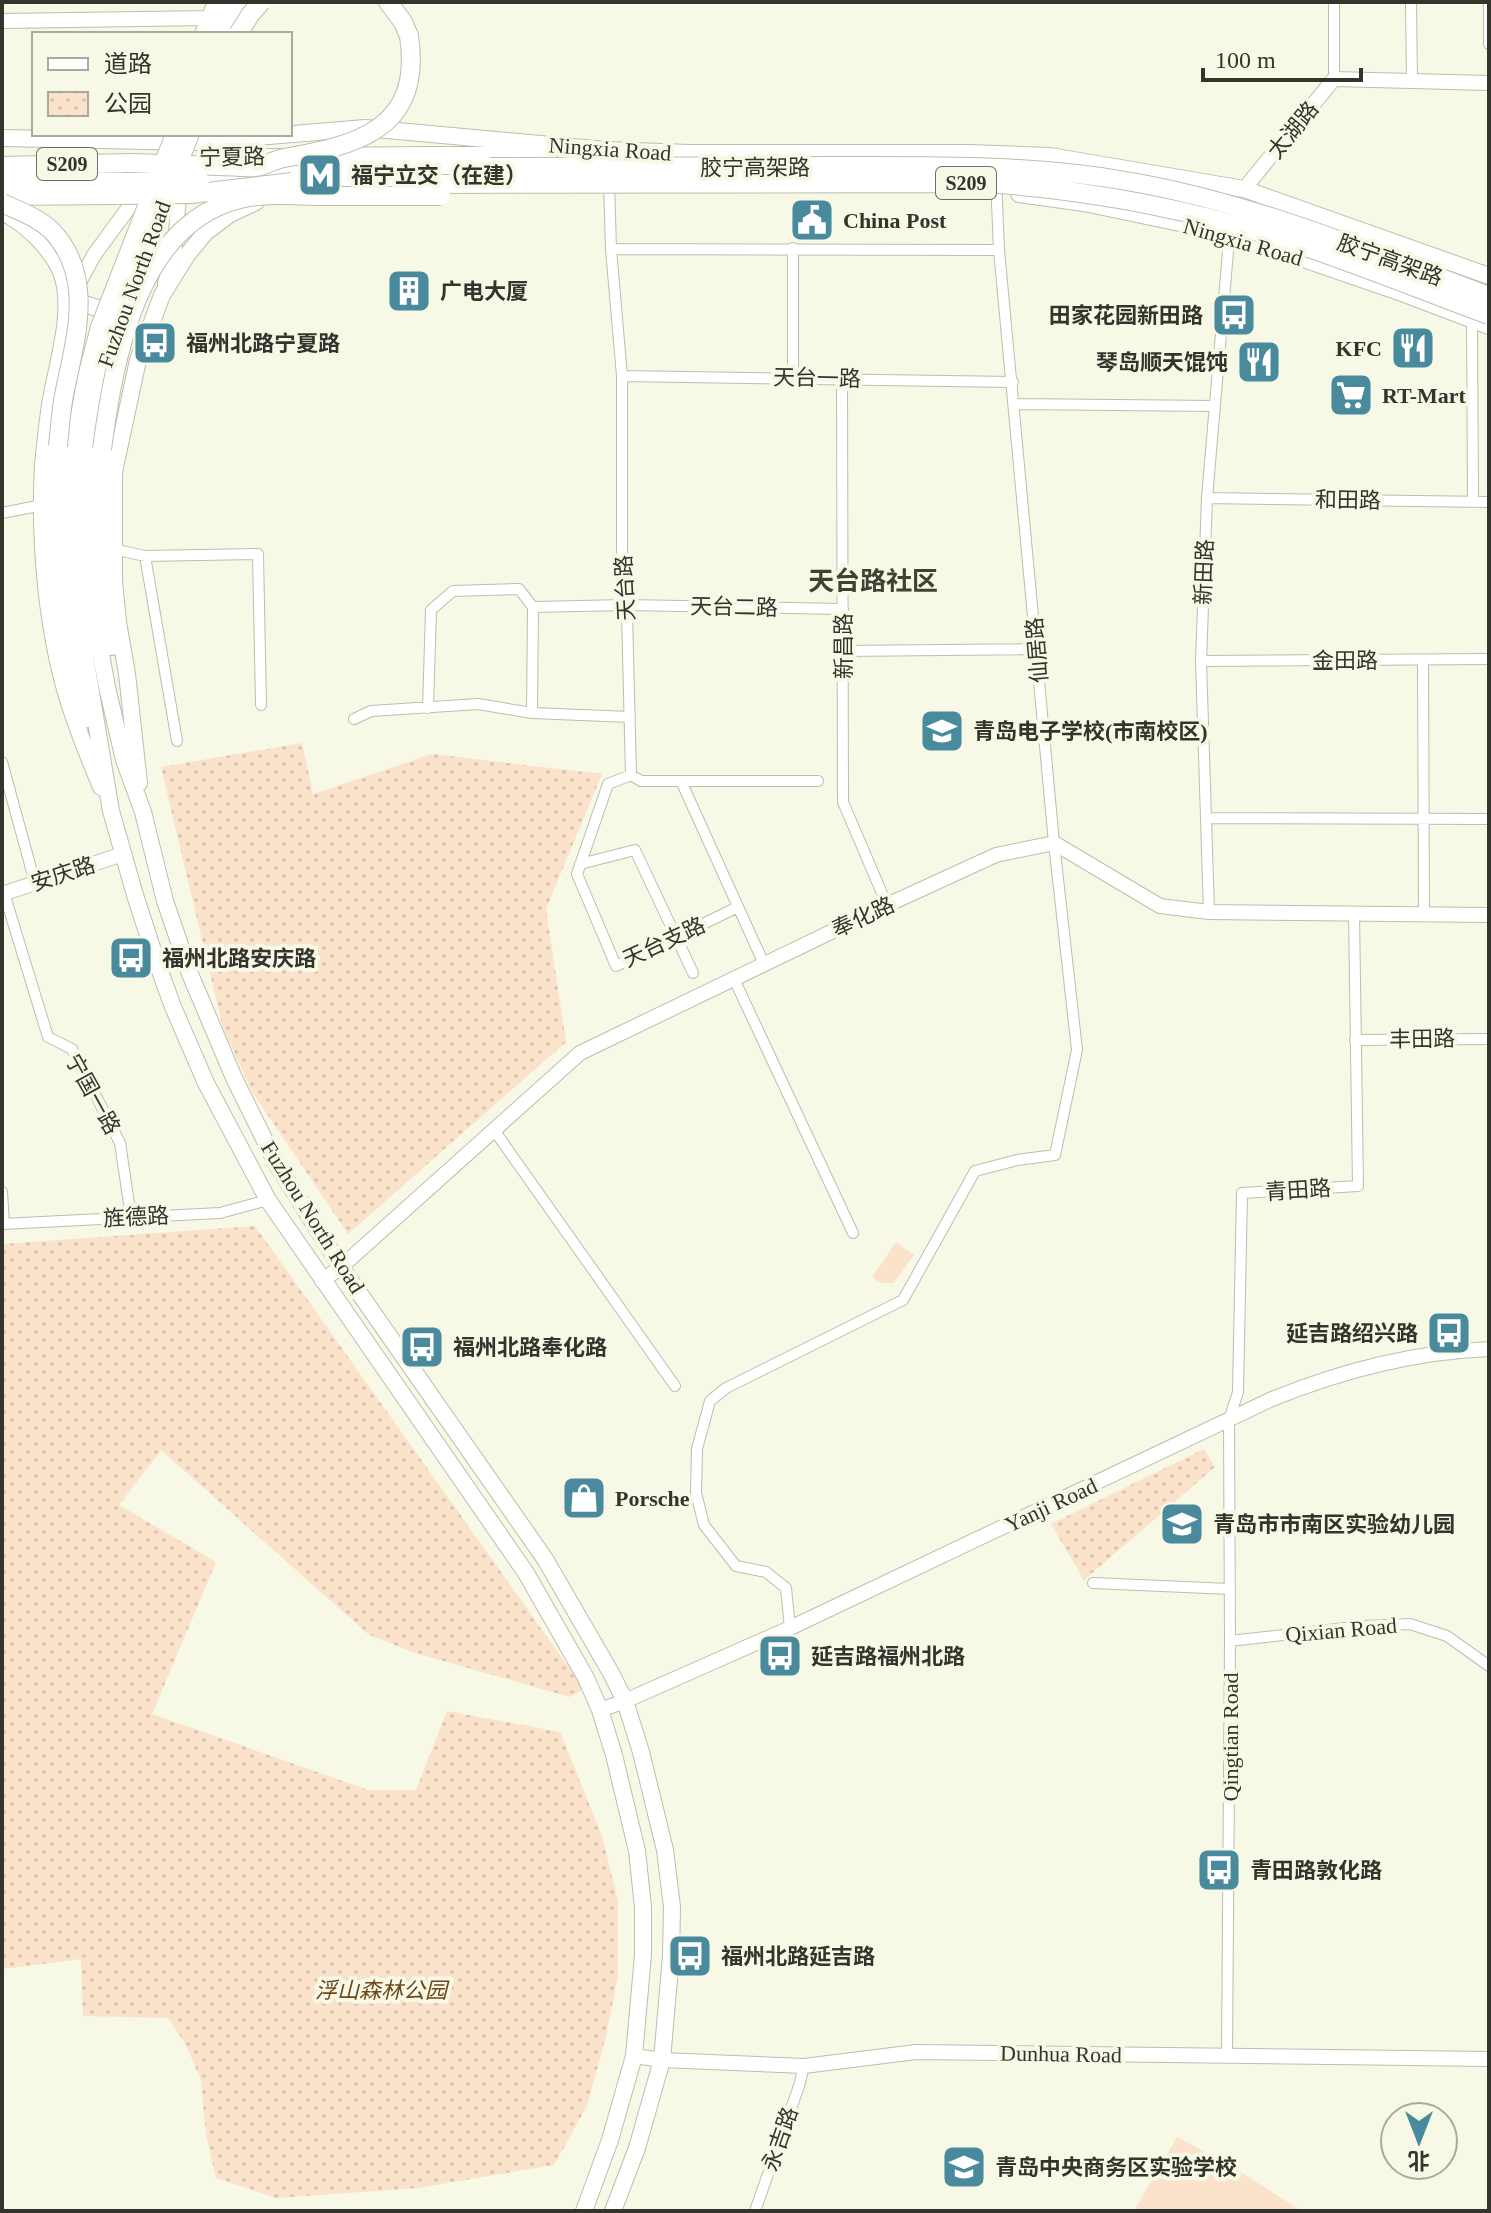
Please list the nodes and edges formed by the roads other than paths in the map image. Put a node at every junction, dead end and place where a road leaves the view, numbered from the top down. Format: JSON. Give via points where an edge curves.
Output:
{"nodes":[{"id":1,"x":215,"y":2,"type":"edge"},
{"id":2,"x":229,"y":2,"type":"edge"},
{"id":3,"x":244,"y":2,"type":"edge"},
{"id":4,"x":260,"y":2,"type":"edge"},
{"id":5,"x":388,"y":2,"type":"edge"},
{"id":6,"x":1334,"y":2,"type":"edge"},
{"id":7,"x":1411,"y":2,"type":"edge"},
{"id":8,"x":1489,"y":2,"type":"edge"},
{"id":9,"x":2,"y":21,"type":"edge"},
{"id":10,"x":212,"y":26,"type":"edge"},
{"id":11,"x":232,"y":32,"type":"edge"},
{"id":12,"x":242,"y":32,"type":"edge"},
{"id":13,"x":1489,"y":44,"type":"edge"},
{"id":14,"x":1334,"y":79,"type":"junction"},
{"id":15,"x":1412,"y":82,"type":"junction"},
{"id":16,"x":1489,"y":83,"type":"edge"},
{"id":17,"x":292,"y":133,"type":"edge"},
{"id":18,"x":174,"y":136,"type":"edge"},
{"id":19,"x":247,"y":136,"type":"edge"},
{"id":20,"x":158,"y":137,"type":"edge"},
{"id":21,"x":2,"y":138,"type":"edge"},
{"id":22,"x":194,"y":142,"type":"edge"},
{"id":23,"x":606,"y":150,"type":"junction"},
{"id":24,"x":995,"y":154,"type":"junction"},
{"id":25,"x":150,"y":158,"type":"junction"},
{"id":26,"x":2,"y":159,"type":"edge"},
{"id":27,"x":2,"y":166,"type":"edge"},
{"id":28,"x":257,"y":167,"type":"junction"},
{"id":29,"x":170,"y":179,"type":"junction"},
{"id":30,"x":2,"y":182,"type":"edge"},
{"id":31,"x":292,"y":182,"type":"junction"},
{"id":32,"x":629,"y":183,"type":"junction"},
{"id":33,"x":144,"y":187,"type":"junction"},
{"id":34,"x":316,"y":188,"type":"junction"},
{"id":35,"x":610,"y":188,"type":"junction"},
{"id":36,"x":2,"y":189,"type":"edge"},
{"id":37,"x":1244,"y":189,"type":"junction"},
{"id":38,"x":996,"y":191,"type":"junction"},
{"id":39,"x":2,"y":196,"type":"edge"},
{"id":40,"x":2,"y":203,"type":"edge"},
{"id":41,"x":2,"y":212,"type":"edge"},
{"id":42,"x":1228,"y":233,"type":"junction"},
{"id":43,"x":793,"y":248,"type":"junction"},
{"id":44,"x":611,"y":249,"type":"junction"},
{"id":45,"x":999,"y":250,"type":"junction"},
{"id":46,"x":1489,"y":277,"type":"edge"},
{"id":47,"x":162,"y":295,"type":"junction"},
{"id":48,"x":1489,"y":296,"type":"edge"},
{"id":49,"x":66,"y":305,"type":"junction"},
{"id":50,"x":1481,"y":318,"type":"edge"},
{"id":51,"x":1489,"y":326,"type":"edge"},
{"id":52,"x":106,"y":328,"type":"junction"},
{"id":53,"x":142,"y":349,"type":"junction"},
{"id":54,"x":622,"y":376,"type":"junction"},
{"id":55,"x":793,"y":377,"type":"junction"},
{"id":56,"x":842,"y":378,"type":"junction"},
{"id":57,"x":1013,"y":382,"type":"junction"},
{"id":58,"x":1015,"y":404,"type":"junction"},
{"id":59,"x":1214,"y":406,"type":"junction"},
{"id":60,"x":1207,"y":498,"type":"junction"},
{"id":61,"x":1473,"y":501,"type":"junction"},
{"id":62,"x":1489,"y":502,"type":"edge"},
{"id":63,"x":43,"y":505,"type":"junction"},
{"id":64,"x":2,"y":513,"type":"edge"},
{"id":65,"x":113,"y":549,"type":"junction"},
{"id":66,"x":145,"y":556,"type":"junction"},
{"id":67,"x":626,"y":605,"type":"junction"},
{"id":68,"x":533,"y":607,"type":"junction"},
{"id":69,"x":843,"y":609,"type":"junction"},
{"id":70,"x":111,"y":646,"type":"joint"},
{"id":71,"x":1037,"y":649,"type":"junction"},
{"id":72,"x":843,"y":651,"type":"junction"},
{"id":73,"x":71,"y":655,"type":"joint"},
{"id":74,"x":1489,"y":659,"type":"edge"},
{"id":75,"x":1423,"y":660,"type":"junction"},
{"id":76,"x":1201,"y":661,"type":"junction"},
{"id":77,"x":261,"y":705,"type":"dead end"},
{"id":78,"x":428,"y":708,"type":"junction"},
{"id":79,"x":532,"y":713,"type":"junction"},
{"id":80,"x":630,"y":717,"type":"junction"},
{"id":81,"x":354,"y":719,"type":"dead end"},
{"id":82,"x":177,"y":741,"type":"dead end"},
{"id":83,"x":2,"y":762,"type":"edge"},
{"id":84,"x":137,"y":764,"type":"junction"},
{"id":85,"x":93,"y":766,"type":"junction"},
{"id":86,"x":631,"y":775,"type":"junction"},
{"id":87,"x":681,"y":781,"type":"junction"},
{"id":88,"x":818,"y":781,"type":"dead end"},
{"id":89,"x":111,"y":811,"type":"junction"},
{"id":90,"x":143,"y":812,"type":"junction"},
{"id":91,"x":1206,"y":818,"type":"junction"},
{"id":92,"x":1423,"y":818,"type":"junction"},
{"id":93,"x":1489,"y":819,"type":"edge"},
{"id":94,"x":1054,"y":843,"type":"junction"},
{"id":95,"x":123,"y":854,"type":"junction"},
{"id":96,"x":580,"y":864,"type":"junction"},
{"id":97,"x":35,"y":883,"type":"junction"},
{"id":98,"x":3,"y":893,"type":"edge"},
{"id":99,"x":887,"y":905,"type":"junction"},
{"id":100,"x":738,"y":907,"type":"junction"},
{"id":101,"x":1209,"y":912,"type":"junction"},
{"id":102,"x":1354,"y":913,"type":"junction"},
{"id":103,"x":1424,"y":914,"type":"junction"},
{"id":104,"x":1489,"y":915,"type":"edge"},
{"id":105,"x":676,"y":937,"type":"junction"},
{"id":106,"x":764,"y":964,"type":"junction"},
{"id":107,"x":693,"y":973,"type":"dead end"},
{"id":108,"x":734,"y":979,"type":"junction"},
{"id":109,"x":1489,"y":1039,"type":"edge"},
{"id":110,"x":1355,"y":1040,"type":"junction"},
{"id":111,"x":494,"y":1130,"type":"junction"},
{"id":112,"x":2,"y":1192,"type":"edge"},
{"id":113,"x":268,"y":1200,"type":"junction"},
{"id":114,"x":131,"y":1217,"type":"junction"},
{"id":115,"x":3,"y":1224,"type":"edge"},
{"id":116,"x":853,"y":1233,"type":"dead end"},
{"id":117,"x":341,"y":1267,"type":"junction"},
{"id":118,"x":322,"y":1281,"type":"junction"},
{"id":119,"x":1489,"y":1349,"type":"edge"},
{"id":120,"x":675,"y":1386,"type":"dead end"},
{"id":121,"x":1229,"y":1420,"type":"junction"},
{"id":122,"x":1093,"y":1583,"type":"dead end"},
{"id":123,"x":1230,"y":1589,"type":"junction"},
{"id":124,"x":790,"y":1628,"type":"junction"},
{"id":125,"x":1230,"y":1641,"type":"junction"},
{"id":126,"x":1489,"y":1666,"type":"edge"},
{"id":127,"x":625,"y":1701,"type":"junction"},
{"id":128,"x":600,"y":1710,"type":"junction"},
{"id":129,"x":1227,"y":2055,"type":"junction"},
{"id":130,"x":634,"y":2056,"type":"junction"},
{"id":131,"x":1489,"y":2059,"type":"edge"},
{"id":132,"x":662,"y":2060,"type":"junction"},
{"id":133,"x":804,"y":2066,"type":"junction"},
{"id":134,"x":584,"y":2211,"type":"edge"},
{"id":135,"x":613,"y":2211,"type":"edge"},
{"id":136,"x":755,"y":2211,"type":"edge"}],
"edges":[{"from":1,"to":10,"type":"main road"},
{"from":2,"to":10,"type":"main road"},
{"from":3,"to":11,"type":"main road"},
{"from":4,"to":12,"type":"highway","bridge":true},
{"from":5,"to":28,"type":"highway","bridge":true,"via":[[403,22],[411,51],[409,79],[396,112],[360,139]]},
{"from":6,"to":14,"type":"street"},
{"from":7,"to":15,"type":"street"},
{"from":8,"to":13,"type":"street"},
{"from":9,"to":10,"type":"main road"},
{"from":14,"to":15,"type":"main road","name":"太湖路"},
{"from":14,"to":37,"type":"main road","name":"太湖路"},
{"from":15,"to":16,"type":"main road","name":"太湖路"},
{"from":17,"to":23,"type":"main road","name":"Ningxia Road","via":[[365,128]]},
{"from":18,"to":29,"type":"main road","bridge":true},
{"from":19,"to":22,"type":"main road","name":"Ningxia Road"},
{"from":20,"to":21,"type":"main road","name":"Ningxia Road"},
{"from":20,"to":22,"type":"main road","name":"Ningxia Road"},
{"from":20,"to":25,"type":"main road"},
{"from":22,"to":23,"type":"main road","name":"宁夏路","via":[[553,154]]},
{"from":22,"to":25,"type":"main road","name":"宁夏路"},
{"from":22,"to":29,"type":"main road","bridge":true},
{"from":22,"to":29,"type":"main road"},
{"from":23,"to":24,"type":"main road","name":"Ningxia Road"},
{"from":23,"to":35,"type":"street","name":"天台路"},
{"from":24,"to":37,"type":"main road","name":"Ningxia Road","via":[[1050,156]]},
{"from":24,"to":38,"type":"street","name":"仙居路"},
{"from":25,"to":26,"type":"main road","name":"宁夏路"},
{"from":25,"to":33,"type":"main road"},
{"from":27,"to":28,"type":"highway","name":"胶宁高架路","number":"S209","bridge":true},
{"from":28,"to":48,"type":"highway","name":"胶宁高架路","number":"S209","bridge":true,"via":[[987,166],[1061,171],[1232,205]]},
{"from":29,"to":33,"type":"main road"},
{"from":29,"to":34,"type":"main road"},
{"from":29,"to":47,"type":"main road","via":[[174,254]]},
{"from":29,"to":52,"type":"main road","name":"Fuzhou North Road","bridge":true},
{"from":30,"to":31,"type":"highway","name":"胶宁高架路","number":"S209","bridge":true},
{"from":31,"to":32,"type":"highway","name":"胶宁高架路","number":"S209","bridge":true},
{"from":31,"to":39,"type":"highway","name":"胶宁高架路","bridge":true,"via":[[191,194]]},
{"from":32,"to":50,"type":"highway","name":"胶宁高架路","number":"S209","bridge":true,"via":[[987,183],[1092,194],[1264,234]]},
{"from":32,"to":70,"type":"highway","bridge":true,"via":[[531,196],[271,195],[214,207],[180,231],[137,298],[108,403],[99,514]]},
{"from":33,"to":36,"type":"main road"},
{"from":33,"to":49,"type":"main road","via":[[94,255]]},
{"from":34,"to":35,"type":"main road","name":"Ningxia Road"},
{"from":34,"to":47,"type":"main road","via":[[249,204],[230,214],[205,233]]},
{"from":35,"to":38,"type":"main road","name":"Ningxia Road"},
{"from":35,"to":44,"type":"street","name":"天台路"},
{"from":37,"to":42,"type":"street","name":"新田路"},
{"from":37,"to":46,"type":"main road","name":"Ningxia Road"},
{"from":38,"to":42,"type":"main road","name":"Ningxia Road"},
{"from":38,"to":45,"type":"street","name":"仙居路"},
{"from":40,"to":73,"type":"highway","bridge":true,"via":[[51,231],[70,258],[79,293],[79,328],[64,394],[55,490],[57,570]]},
{"from":41,"to":49,"type":"main road","via":[[39,239],[61,273]]},
{"from":42,"to":50,"type":"main road","name":"Ningxia Road"},
{"from":42,"to":59,"type":"street","name":"新田路"},
{"from":43,"to":44,"type":"street"},
{"from":43,"to":45,"type":"street"},
{"from":43,"to":55,"type":"street"},
{"from":44,"to":54,"type":"street","name":"天台路"},
{"from":45,"to":57,"type":"street","name":"仙居路"},
{"from":46,"to":50,"type":"street"},
{"from":47,"to":53,"type":"main road"},
{"from":49,"to":53,"type":"main road","via":[[84,304],[140,321],[145,332]]},
{"from":49,"to":63,"type":"main road","via":[[43,465]]},
{"from":50,"to":51,"type":"main road","name":"Ningxia Road"},
{"from":50,"to":61,"type":"street"},
{"from":52,"to":89,"type":"main road","name":"Fuzhou North Road","via":[[86,376],[76,431],[71,530],[76,603]]},
{"from":52,"to":90,"type":"main road","name":"Fuzhou North Road","via":[[89,435],[86,555],[124,760]]},
{"from":53,"to":65,"type":"main road","via":[[114,472]]},
{"from":54,"to":55,"type":"street","name":"天台一路"},
{"from":54,"to":67,"type":"street","name":"天台路"},
{"from":55,"to":56,"type":"street","name":"天台一路"},
{"from":56,"to":57,"type":"street","name":"天台一路"},
{"from":56,"to":69,"type":"street","name":"新昌路"},
{"from":57,"to":58,"type":"street","name":"仙居路"},
{"from":58,"to":59,"type":"street"},
{"from":58,"to":71,"type":"street","name":"仙居路"},
{"from":59,"to":60,"type":"street","name":"新田路"},
{"from":60,"to":61,"type":"street","name":"和田路"},
{"from":60,"to":76,"type":"street","name":"新田路"},
{"from":61,"to":62,"type":"street","name":"和田路"},
{"from":63,"to":64,"type":"street"},
{"from":63,"to":85,"type":"main road","via":[[44,558],[61,672]]},
{"from":65,"to":66,"type":"street"},
{"from":65,"to":84,"type":"main road"},
{"from":66,"to":77,"type":"street","via":[[258,554]]},
{"from":66,"to":82,"type":"street"},
{"from":67,"to":68,"type":"street","name":"天台二路"},
{"from":67,"to":69,"type":"street","name":"天台二路"},
{"from":67,"to":80,"type":"street","name":"天台路"},
{"from":68,"to":78,"type":"street","via":[[519,589],[453,591],[431,610]]},
{"from":68,"to":79,"type":"street"},
{"from":69,"to":72,"type":"street","name":"新昌路"},
{"from":70,"to":84,"type":"main road"},
{"from":71,"to":72,"type":"street"},
{"from":71,"to":94,"type":"street","name":"仙居路"},
{"from":72,"to":99,"type":"street","name":"新昌路","via":[[843,802]]},
{"from":73,"to":85,"type":"main road"},
{"from":74,"to":75,"type":"street","name":"金田路"},
{"from":75,"to":76,"type":"street","name":"金田路"},
{"from":75,"to":92,"type":"street"},
{"from":76,"to":91,"type":"street","name":"新田路"},
{"from":78,"to":79,"type":"street","via":[[478,704]]},
{"from":78,"to":81,"type":"street","via":[[371,711]]},
{"from":79,"to":80,"type":"street"},
{"from":80,"to":86,"type":"street","name":"天台路"},
{"from":83,"to":97,"type":"street"},
{"from":84,"to":90,"type":"main road"},
{"from":85,"to":89,"type":"main road"},
{"from":86,"to":87,"type":"street","via":[[641,781]]},
{"from":86,"to":96,"type":"street","via":[[608,784]]},
{"from":87,"to":88,"type":"street"},
{"from":87,"to":100,"type":"street"},
{"from":89,"to":95,"type":"main road","name":"Fuzhou North Road"},
{"from":90,"to":117,"type":"main road","name":"Fuzhou North Road","via":[[165,901],[234,1078],[276,1163]]},
{"from":91,"to":92,"type":"street"},
{"from":91,"to":101,"type":"street","name":"新田路"},
{"from":92,"to":93,"type":"street"},
{"from":92,"to":103,"type":"street"},
{"from":94,"to":99,"type":"main road","name":"奉化路","via":[[996,855]]},
{"from":94,"to":101,"type":"main road","via":[[1160,906]]},
{"from":94,"to":124,"type":"street","name":"仙居路","via":[[1077,1050],[1055,1155],[975,1171],[903,1300],[726,1388],[710,1401],[697,1449],[696,1493],[704,1525],[736,1566],[766,1572],[786,1588]]},
{"from":95,"to":97,"type":"main road","name":"安庆路"},
{"from":95,"to":113,"type":"main road","name":"Fuzhou North Road","via":[[173,1007]]},
{"from":96,"to":105,"type":"street","via":[[635,850]]},
{"from":96,"to":105,"type":"street","name":"天台支路","via":[[577,874],[616,966]]},
{"from":97,"to":98,"type":"main road","name":"安庆路"},
{"from":98,"to":114,"type":"street","name":"宁国一路","via":[[48,1037],[72,1049],[120,1143]]},
{"from":99,"to":106,"type":"main road","name":"奉化路"},
{"from":100,"to":105,"type":"street","name":"天台支路"},
{"from":100,"to":106,"type":"street"},
{"from":101,"to":102,"type":"main road"},
{"from":102,"to":103,"type":"main road"},
{"from":102,"to":110,"type":"street","name":"青田路"},
{"from":103,"to":104,"type":"main road"},
{"from":105,"to":107,"type":"street"},
{"from":106,"to":108,"type":"main road","name":"奉化路"},
{"from":108,"to":111,"type":"main road","name":"奉化路","via":[[580,1053]]},
{"from":108,"to":116,"type":"street"},
{"from":109,"to":110,"type":"street","name":"丰田路"},
{"from":110,"to":121,"type":"street","name":"青田路","via":[[1358,1186],[1242,1193],[1238,1392]]},
{"from":111,"to":117,"type":"main road","name":"奉化路"},
{"from":111,"to":120,"type":"street"},
{"from":112,"to":115,"type":"street"},
{"from":113,"to":114,"type":"street","name":"旌德路","via":[[220,1213]]},
{"from":113,"to":118,"type":"main road","name":"Fuzhou North Road"},
{"from":114,"to":115,"type":"street","name":"旌德路"},
{"from":117,"to":118,"type":"main road","name":"奉化路"},
{"from":117,"to":127,"type":"main road","name":"Fuzhou North Road","via":[[545,1559]]},
{"from":118,"to":128,"type":"main road","name":"Fuzhou North Road","via":[[526,1573]]},
{"from":119,"to":121,"type":"main road","name":"Yanji Road","via":[[1363,1368],[1316,1381]]},
{"from":121,"to":123,"type":"street","name":"Qingtian Road"},
{"from":121,"to":124,"type":"main road","name":"Yanji Road"},
{"from":122,"to":123,"type":"street"},
{"from":123,"to":125,"type":"street","name":"Qingtian Road"},
{"from":124,"to":127,"type":"main road","name":"Yanji Road"},
{"from":125,"to":126,"type":"street","name":"Qixian Road","via":[[1410,1624],[1447,1636]]},
{"from":125,"to":129,"type":"street","name":"Qingtian Road"},
{"from":127,"to":128,"type":"main road","name":"Yanji Road"},
{"from":127,"to":132,"type":"main road","name":"Fuzhou North Road","via":[[665,1850],[672,1907]]},
{"from":128,"to":130,"type":"main road","name":"Fuzhou North Road","via":[[637,1851],[643,1907]]},
{"from":129,"to":131,"type":"main road","name":"Dunhua Road"},
{"from":129,"to":133,"type":"main road","name":"Dunhua Road","via":[[916,2052]]},
{"from":130,"to":132,"type":"main road","name":"Dunhua Road"},
{"from":130,"to":134,"type":"main road","name":"Fuzhou North Road"},
{"from":132,"to":133,"type":"main road","name":"Dunhua Road"},
{"from":132,"to":135,"type":"main road","name":"Fuzhou North Road"},
{"from":133,"to":136,"type":"street","name":"永吉路"}]}
